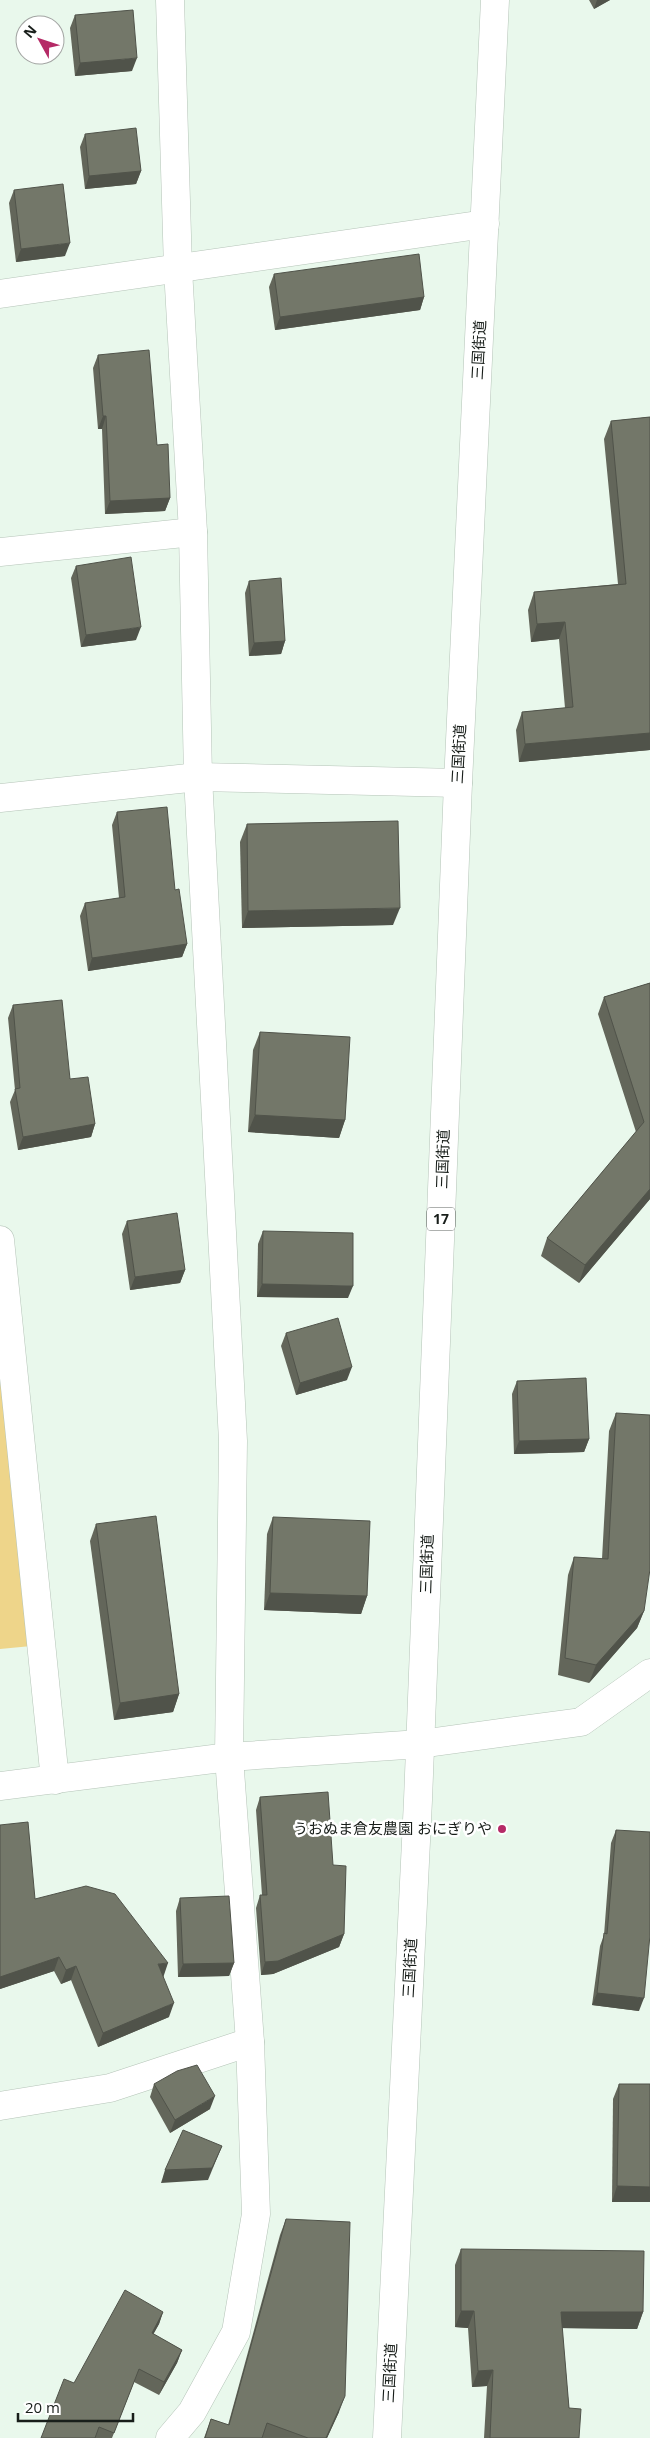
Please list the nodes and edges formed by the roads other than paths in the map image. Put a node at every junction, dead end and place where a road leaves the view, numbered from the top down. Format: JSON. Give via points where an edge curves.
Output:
{"nodes":[{"id":1,"x":170,"y":0,"type":"edge"},
{"id":2,"x":495,"y":0,"type":"edge"},
{"id":3,"x":484,"y":224,"type":"junction"},
{"id":4,"x":178,"y":269,"type":"junction"},
{"id":5,"x":0,"y":294,"type":"edge"},
{"id":6,"x":193,"y":532,"type":"junction"},
{"id":7,"x":0,"y":552,"type":"edge"},
{"id":8,"x":198,"y":777,"type":"junction"},
{"id":9,"x":458,"y":783,"type":"junction"},
{"id":10,"x":0,"y":798,"type":"edge"},
{"id":11,"x":0,"y":1240,"type":"edge"},
{"id":12,"x":650,"y":1673,"type":"edge"},
{"id":13,"x":420,"y":1744,"type":"junction"},
{"id":14,"x":230,"y":1757,"type":"junction"},
{"id":15,"x":55,"y":1780,"type":"junction"},
{"id":16,"x":0,"y":1786,"type":"edge"},
{"id":17,"x":250,"y":2042,"type":"junction"},
{"id":18,"x":0,"y":2106,"type":"edge"},
{"id":19,"x":170,"y":2438,"type":"edge"},
{"id":20,"x":387,"y":2438,"type":"edge"}],
"edges":[{"from":1,"to":4,"type":"main road"},
{"from":2,"to":3,"type":"main road","name":"三国街道","number":"17"},
{"from":3,"to":4,"type":"main road"},
{"from":3,"to":9,"type":"main road","name":"三国街道","number":"17"},
{"from":4,"to":5,"type":"main road"},
{"from":4,"to":6,"type":"main road"},
{"from":6,"to":7,"type":"main road"},
{"from":6,"to":8,"type":"main road"},
{"from":8,"to":9,"type":"main road"},
{"from":8,"to":10,"type":"main road"},
{"from":8,"to":14,"type":"main road","via":[[233,1441]]},
{"from":9,"to":13,"type":"main road","name":"三国街道","number":"17"},
{"from":11,"to":15,"type":"main road"},
{"from":12,"to":13,"type":"main road","via":[[581,1722]]},
{"from":13,"to":14,"type":"main road"},
{"from":13,"to":20,"type":"main road","name":"三国街道","number":"17"},
{"from":14,"to":15,"type":"main road"},
{"from":14,"to":17,"type":"main road"},
{"from":15,"to":16,"type":"main road"},
{"from":17,"to":18,"type":"main road","via":[[110,2088]]},
{"from":17,"to":19,"type":"main road","via":[[256,2214],[236,2332],[192,2412]]}]}
